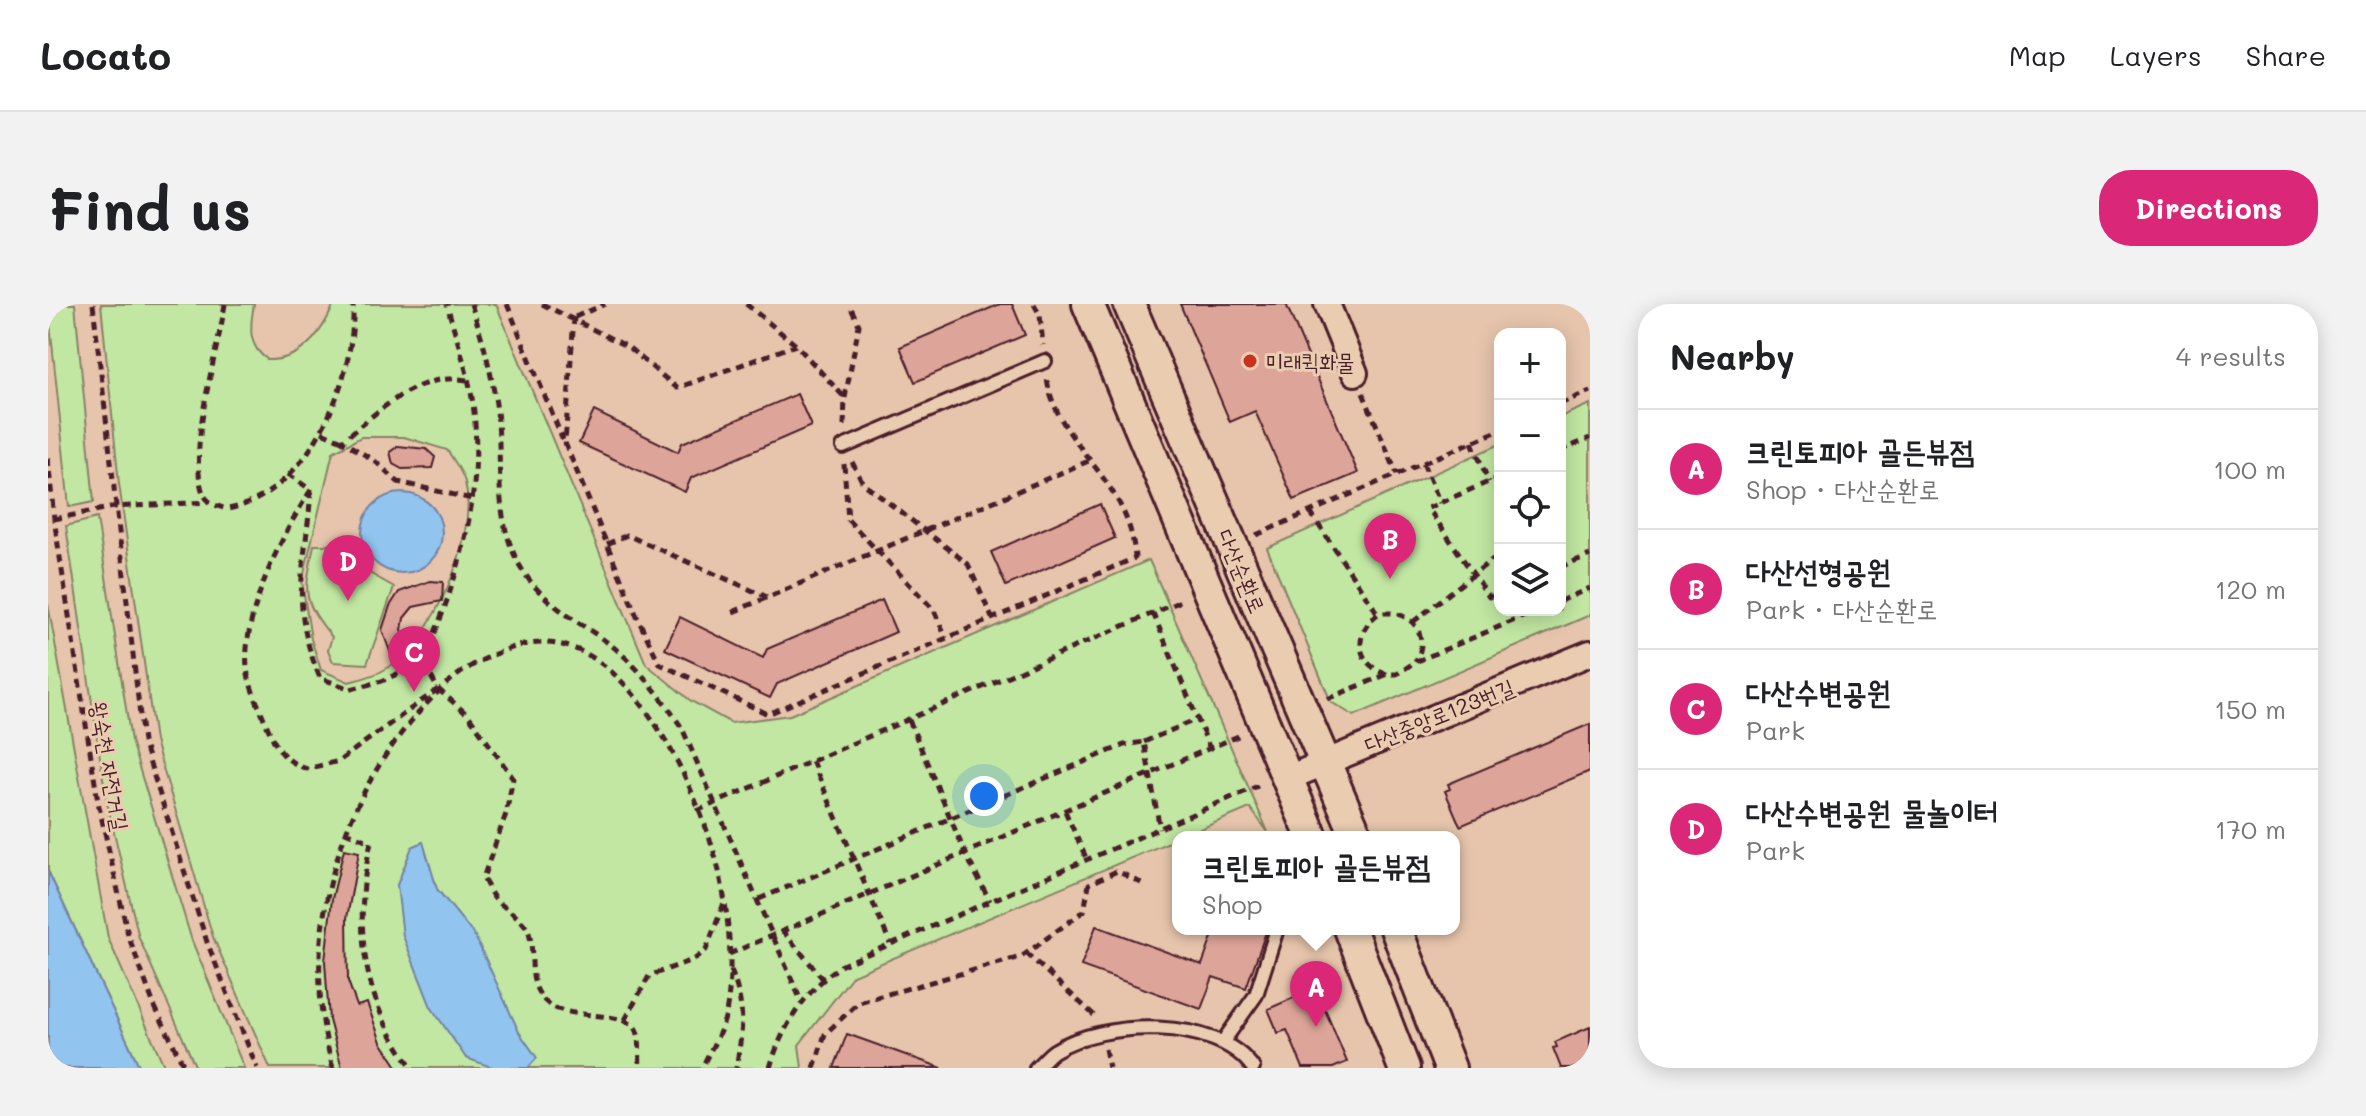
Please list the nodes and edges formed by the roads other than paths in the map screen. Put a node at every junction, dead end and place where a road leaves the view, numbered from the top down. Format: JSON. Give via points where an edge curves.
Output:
{"nodes":[{"id":1,"x":1088,"y":304,"type":"edge"},
{"id":2,"x":1129,"y":304,"type":"edge"},
{"id":3,"x":1329,"y":305,"type":"edge"},
{"id":4,"x":1045,"y":361,"type":"road end"},
{"id":5,"x":1355,"y":373,"type":"road end"},
{"id":6,"x":843,"y":447,"type":"road end"},
{"id":7,"x":1590,"y":653,"type":"edge"},
{"id":8,"x":1326,"y":762,"type":"junction"},
{"id":9,"x":1288,"y":778,"type":"junction"},
{"id":10,"x":1310,"y":831,"type":"edge"},
{"id":11,"x":1355,"y":831,"type":"edge"},
{"id":12,"x":1275,"y":935,"type":"edge"},
{"id":13,"x":1352,"y":935,"type":"edge"},
{"id":14,"x":1398,"y":935,"type":"edge"},
{"id":15,"x":1222,"y":1043,"type":"junction"},
{"id":16,"x":1036,"y":1068,"type":"edge"},
{"id":17,"x":1253,"y":1068,"type":"edge"},
{"id":18,"x":1404,"y":1068,"type":"edge"},
{"id":19,"x":1450,"y":1068,"type":"edge"}],
"edges":[{"from":1,"to":9,"type":"street","name":"다산순환로"},
{"from":2,"to":8,"type":"street","name":"다산순환로"},
{"from":3,"to":5,"type":"street"},
{"from":4,"to":6,"type":"lane"},
{"from":7,"to":8,"type":"street","name":"다산중앙로123번길"},
{"from":8,"to":9,"type":"street","name":"다산중앙로123번길"},
{"from":8,"to":11,"type":"street","name":"다산순환로"},
{"from":9,"to":10,"type":"street","name":"다산순환로"},
{"from":12,"to":15,"type":"lane","via":[[1256,995]]},
{"from":13,"to":18,"type":"street"},
{"from":14,"to":19,"type":"street"},
{"from":15,"to":16,"type":"lane","via":[[1156,1027],[1101,1033],[1055,1051]]},
{"from":15,"to":17,"type":"lane"}]}
